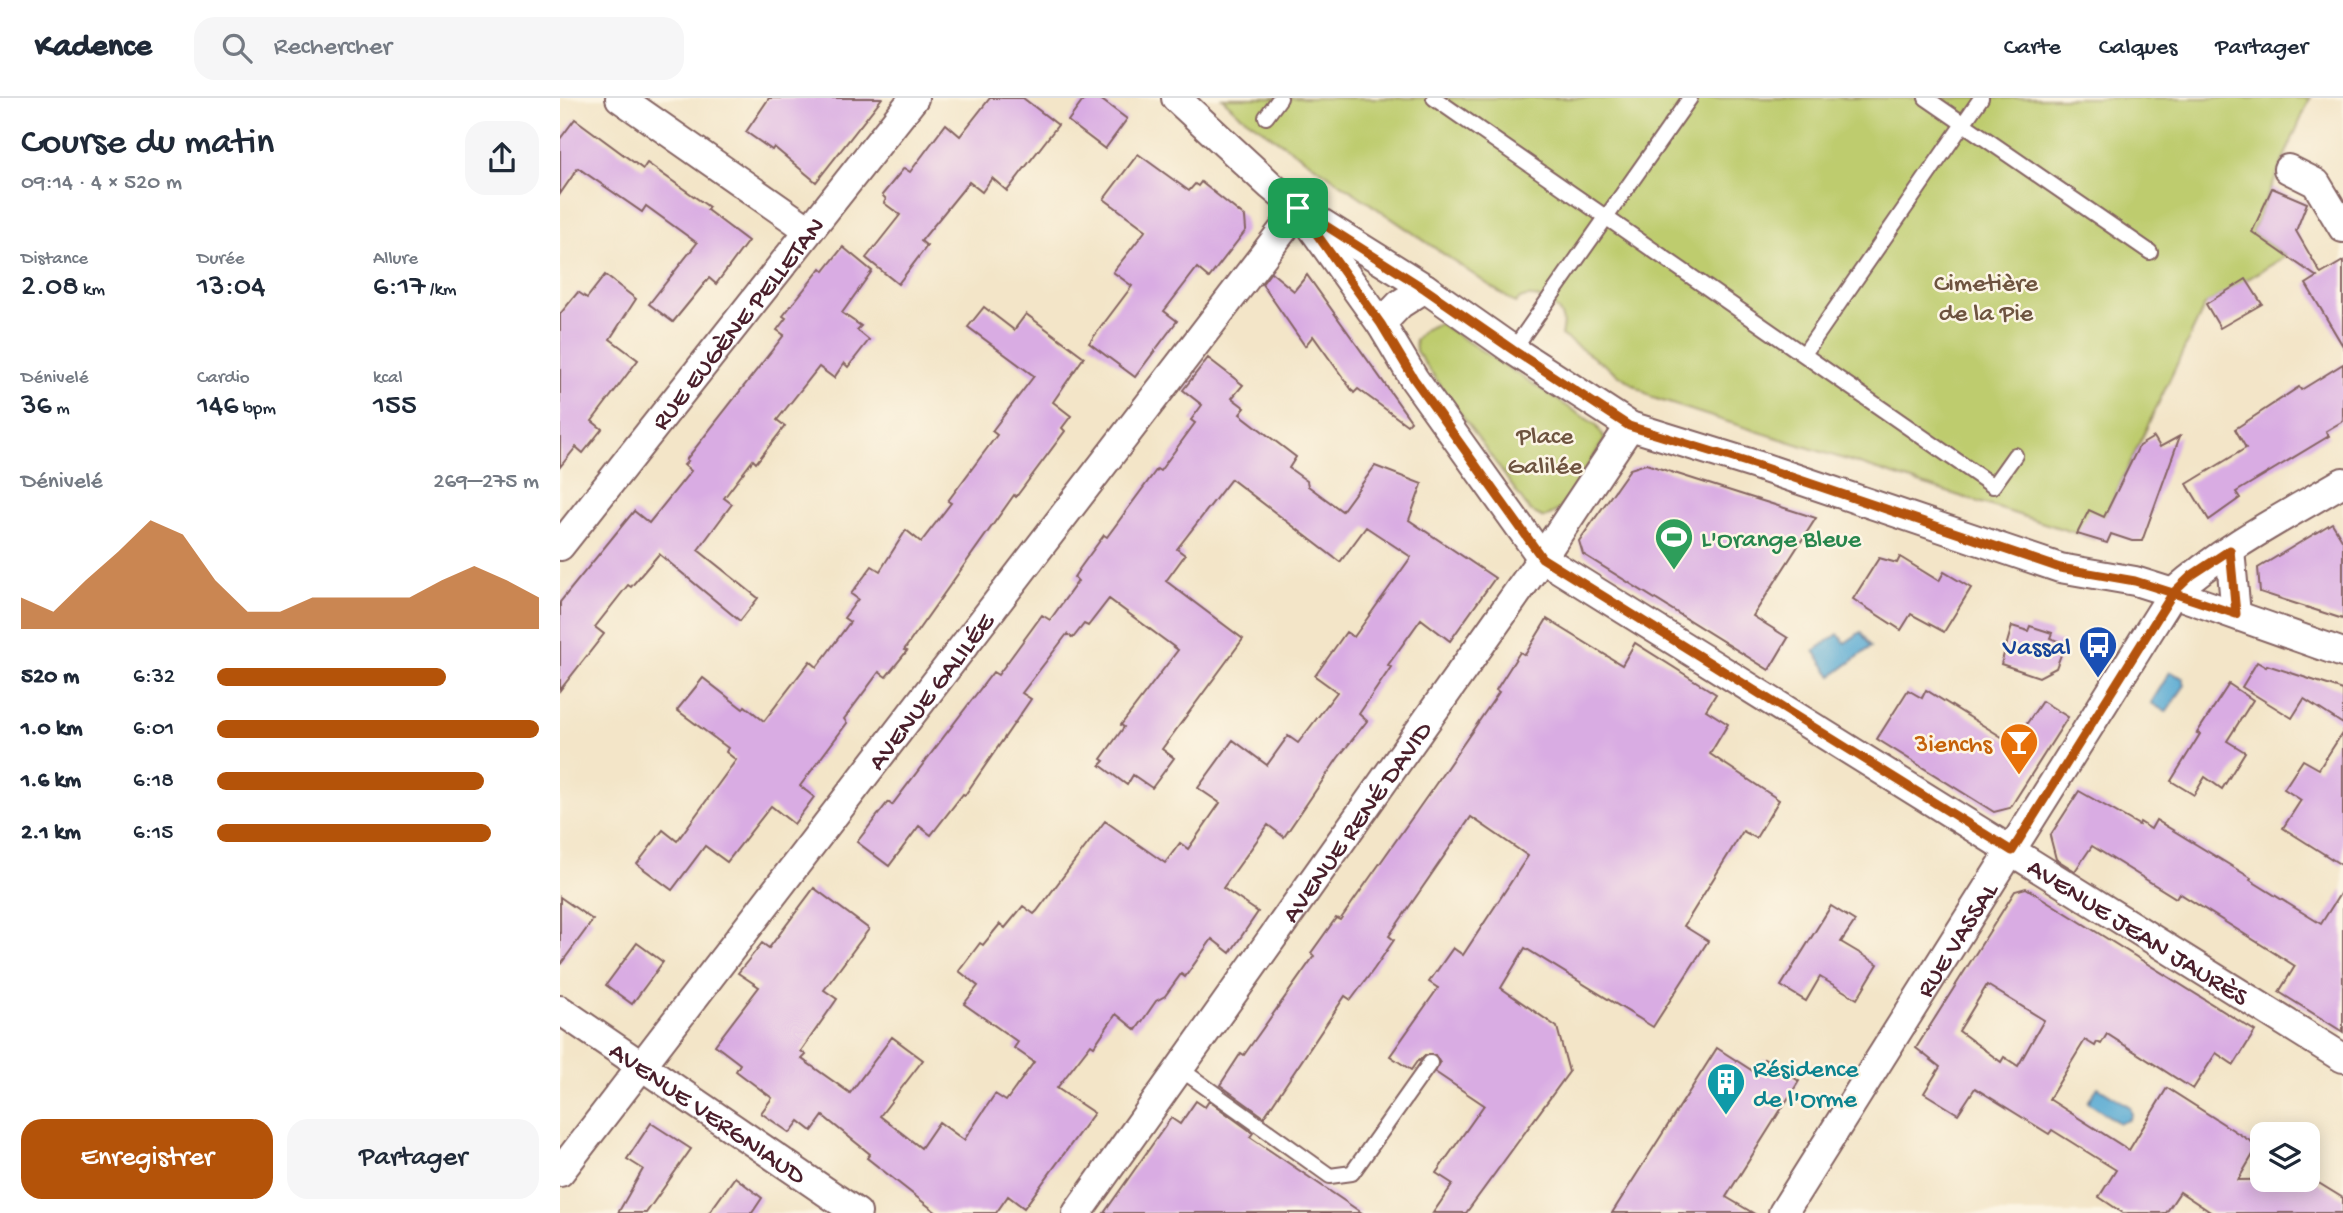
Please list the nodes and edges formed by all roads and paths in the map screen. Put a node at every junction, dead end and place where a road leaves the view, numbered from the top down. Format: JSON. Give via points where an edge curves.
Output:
{"nodes":[{"id":1,"x":620,"y":98,"type":"edge"},
{"id":2,"x":914,"y":98,"type":"edge"},
{"id":3,"x":1176,"y":98,"type":"edge"},
{"id":4,"x":1280,"y":98,"type":"edge"},
{"id":5,"x":1434,"y":98,"type":"edge"},
{"id":6,"x":1690,"y":98,"type":"edge"},
{"id":7,"x":1926,"y":98,"type":"edge"},
{"id":8,"x":1980,"y":98,"type":"edge"},
{"id":9,"x":1266,"y":117,"type":"dead end"},
{"id":10,"x":1963,"y":124,"type":"junction"},
{"id":11,"x":2288,"y":169,"type":"dead end"},
{"id":12,"x":1298,"y":208,"type":"junction"},
{"id":13,"x":1606,"y":218,"type":"junction"},
{"id":14,"x":2343,"y":228,"type":"edge"},
{"id":15,"x":809,"y":230,"type":"junction"},
{"id":16,"x":2150,"y":252,"type":"dead end"},
{"id":17,"x":1425,"y":289,"type":"junction"},
{"id":18,"x":1381,"y":324,"type":"junction"},
{"id":19,"x":1513,"y":350,"type":"junction"},
{"id":20,"x":1804,"y":354,"type":"junction"},
{"id":21,"x":1629,"y":426,"type":"junction"},
{"id":22,"x":2015,"y":455,"type":"dead end"},
{"id":23,"x":2343,"y":482,"type":"edge"},
{"id":24,"x":560,"y":546,"type":"edge"},
{"id":25,"x":2230,"y":550,"type":"junction"},
{"id":26,"x":1542,"y":558,"type":"junction"},
{"id":27,"x":2173,"y":593,"type":"junction"},
{"id":28,"x":2236,"y":614,"type":"junction"},
{"id":29,"x":2343,"y":653,"type":"edge"},
{"id":30,"x":2012,"y":851,"type":"junction"},
{"id":31,"x":560,"y":1010,"type":"edge"},
{"id":32,"x":2343,"y":1058,"type":"edge"},
{"id":33,"x":1430,"y":1063,"type":"dead end"},
{"id":34,"x":641,"y":1065,"type":"junction"},
{"id":35,"x":1179,"y":1068,"type":"junction"},
{"id":36,"x":560,"y":1172,"type":"edge"},
{"id":37,"x":857,"y":1213,"type":"edge"},
{"id":38,"x":1076,"y":1213,"type":"edge"},
{"id":39,"x":1783,"y":1213,"type":"edge"}],
"edges":[{"from":1,"to":15,"type":"street"},
{"from":2,"to":15,"type":"street","name":"RUE EUGÈNE PELLETAN"},
{"from":3,"to":12,"type":"street"},
{"from":4,"to":9,"type":"lane"},
{"from":5,"to":13,"type":"lane"},
{"from":6,"to":13,"type":"lane"},
{"from":7,"to":10,"type":"lane"},
{"from":8,"to":10,"type":"lane"},
{"from":10,"to":16,"type":"lane"},
{"from":10,"to":20,"type":"lane"},
{"from":11,"to":14,"type":"street","via":[[2316,183]]},
{"from":12,"to":17,"type":"street"},
{"from":12,"to":18,"type":"street"},
{"from":12,"to":34,"type":"street","name":"AVENUE GALILÉE"},
{"from":13,"to":19,"type":"lane"},
{"from":13,"to":20,"type":"lane"},
{"from":15,"to":24,"type":"street","name":"RUE EUGÈNE PELLETAN"},
{"from":17,"to":18,"type":"street","via":[[1400,304]]},
{"from":17,"to":19,"type":"street"},
{"from":18,"to":26,"type":"street","via":[[1414,379]]},
{"from":19,"to":21,"type":"street"},
{"from":20,"to":22,"type":"lane","via":[[1993,486]]},
{"from":21,"to":26,"type":"street","name":"AVENUE RENÉ DAVID"},
{"from":21,"to":27,"type":"street","via":[[2060,568],[2135,581]]},
{"from":23,"to":25,"type":"street","name":"RUE VASSAL"},
{"from":25,"to":27,"type":"street","name":"RUE VASSAL"},
{"from":25,"to":28,"type":"street"},
{"from":26,"to":30,"type":"street","name":"AVENUE JEAN JAURÈS"},
{"from":26,"to":35,"type":"street","name":"AVENUE RENÉ DAVID"},
{"from":27,"to":28,"type":"street"},
{"from":27,"to":30,"type":"street","name":"RUE VASSAL"},
{"from":28,"to":29,"type":"street"},
{"from":30,"to":32,"type":"street","name":"AVENUE JEAN JAURÈS"},
{"from":30,"to":39,"type":"street","name":"RUE VASSAL"},
{"from":31,"to":34,"type":"street","name":"AVENUE VERGNIAUD"},
{"from":33,"to":35,"type":"lane","via":[[1352,1172],[1330,1176]]},
{"from":34,"to":36,"type":"street","name":"AVENUE GALILÉE"},
{"from":34,"to":37,"type":"street","name":"AVENUE VERGNIAUD"},
{"from":35,"to":38,"type":"street","name":"AVENUE RENÉ DAVID"}]}
